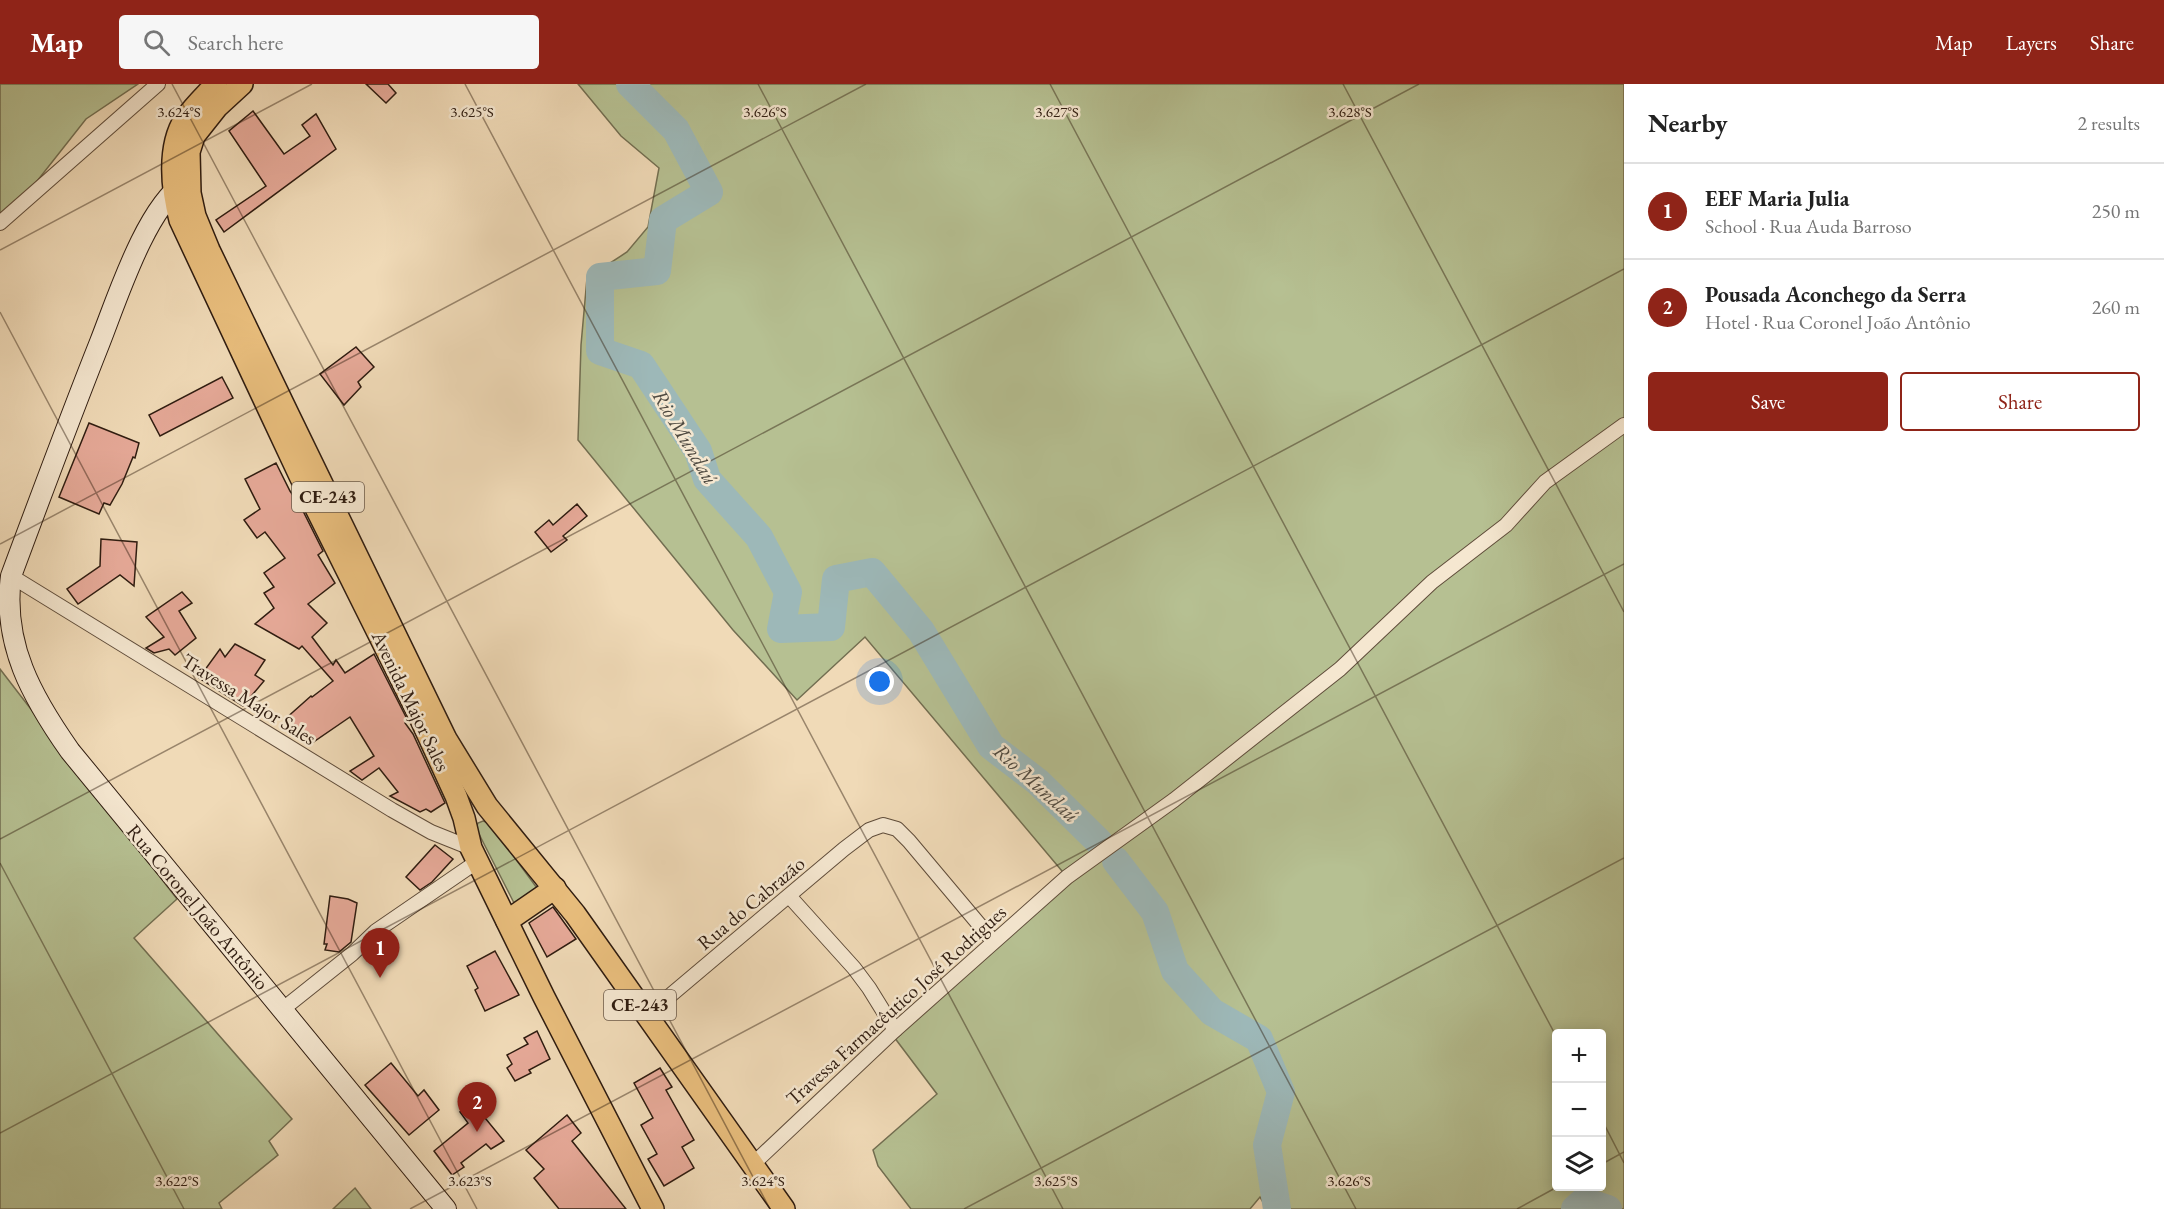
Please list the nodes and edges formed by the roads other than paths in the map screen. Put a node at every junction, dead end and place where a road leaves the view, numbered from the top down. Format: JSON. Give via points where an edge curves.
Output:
{"nodes":[{"id":1,"x":158,"y":84,"type":"edge"},
{"id":2,"x":216,"y":84,"type":"edge"},
{"id":3,"x":242,"y":84,"type":"edge"},
{"id":4,"x":181,"y":185,"type":"junction"},
{"id":5,"x":0,"y":223,"type":"edge"},
{"id":6,"x":1624,"y":425,"type":"edge"},
{"id":7,"x":6,"y":573,"type":"edge"},
{"id":8,"x":385,"y":629,"type":"junction"},
{"id":9,"x":487,"y":807,"type":"junction"},
{"id":10,"x":464,"y":818,"type":"junction"},
{"id":11,"x":474,"y":854,"type":"junction"},
{"id":12,"x":555,"y":888,"type":"junction"},
{"id":13,"x":790,"y":897,"type":"junction"},
{"id":14,"x":507,"y":921,"type":"junction"},
{"id":15,"x":993,"y":941,"type":"junction"},
{"id":16,"x":283,"y":1009,"type":"junction"},
{"id":17,"x":647,"y":1015,"type":"junction"},
{"id":18,"x":895,"y":1030,"type":"junction"},
{"id":19,"x":753,"y":1164,"type":"junction"},
{"id":20,"x":446,"y":1209,"type":"edge"},
{"id":21,"x":653,"y":1209,"type":"edge"},
{"id":22,"x":784,"y":1209,"type":"edge"}],
"edges":[{"from":1,"to":5,"type":"street"},
{"from":2,"to":4,"type":"main road","number":"CE-243","via":[[184,120],[177,136],[174,154]]},
{"from":3,"to":4,"type":"main road","number":"CE-243","via":[[217,106],[194,136]]},
{"from":4,"to":7,"type":"street","name":"Rua Coronel João Antônio","via":[[163,203],[146,230]]},
{"from":4,"to":8,"type":"main road","name":"Avenida Major Sales","number":"CE-243"},
{"from":6,"to":15,"type":"street","name":"Travessa Farmacêutico José Rodrigues","via":[[1545,482],[1506,525],[1432,582],[1340,669],[1174,800],[1067,877]]},
{"from":7,"to":11,"type":"street","name":"Travessa Major Sales","via":[[392,810]]},
{"from":7,"to":16,"type":"street","name":"Rua Coronel João Antônio","via":[[13,641],[49,721],[96,784]]},
{"from":8,"to":9,"type":"main road","name":"Avenida Major Sales","number":"CE-243"},
{"from":8,"to":10,"type":"main road","name":"Avenida Major Sales","number":"CE-243"},
{"from":9,"to":10,"type":"main road"},
{"from":9,"to":12,"type":"main road","number":"CE-243"},
{"from":10,"to":11,"type":"main road","name":"Avenida Major Sales","number":"CE-243"},
{"from":11,"to":14,"type":"main road","name":"Avenida Major Sales","number":"CE-243"},
{"from":11,"to":16,"type":"street"},
{"from":12,"to":14,"type":"main road"},
{"from":12,"to":17,"type":"main road","number":"CE-243"},
{"from":13,"to":15,"type":"street","name":"Rua do Cabrazão","via":[[844,849],[869,830],[883,825],[897,829],[909,841]]},
{"from":13,"to":17,"type":"street","name":"Rua do Cabrazão"},
{"from":13,"to":18,"type":"street","via":[[854,968]]},
{"from":14,"to":21,"type":"main road","name":"Avenida Major Sales","number":"CE-243"},
{"from":15,"to":18,"type":"street","name":"Travessa Farmacêutico José Rodrigues"},
{"from":16,"to":20,"type":"street","name":"Rua Coronel João Antônio"},
{"from":17,"to":19,"type":"main road","number":"CE-243"},
{"from":18,"to":19,"type":"street","name":"Travessa Farmacêutico José Rodrigues"},
{"from":19,"to":22,"type":"main road","number":"CE-243"}]}
